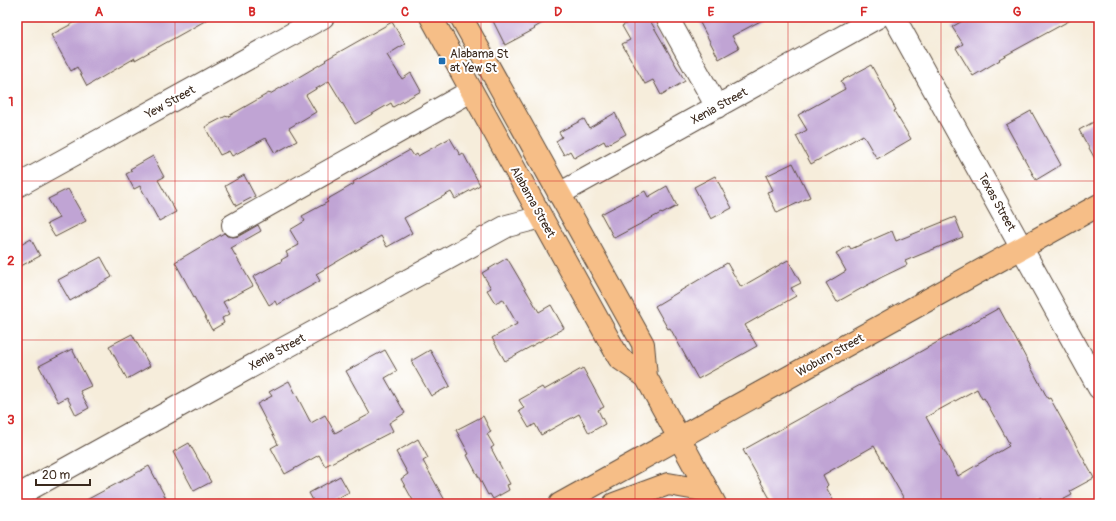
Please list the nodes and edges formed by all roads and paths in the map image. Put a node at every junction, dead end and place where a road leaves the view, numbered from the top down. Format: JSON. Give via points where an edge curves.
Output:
{"nodes":[{"id":1,"x":323,"y":17,"type":"edge"},
{"id":2,"x":430,"y":17,"type":"edge"},
{"id":3,"x":461,"y":17,"type":"edge"},
{"id":4,"x":667,"y":17,"type":"edge"},
{"id":5,"x":878,"y":17,"type":"edge"},
{"id":6,"x":894,"y":17,"type":"edge"},
{"id":7,"x":472,"y":91,"type":"junction"},
{"id":8,"x":717,"y":107,"type":"junction"},
{"id":9,"x":17,"y":186,"type":"edge"},
{"id":10,"x":559,"y":194,"type":"junction"},
{"id":11,"x":1099,"y":205,"type":"edge"},
{"id":12,"x":540,"y":216,"type":"junction"},
{"id":13,"x":233,"y":225,"type":"dead end"},
{"id":14,"x":1022,"y":248,"type":"junction"},
{"id":15,"x":1096,"y":373,"type":"edge"},
{"id":16,"x":646,"y":377,"type":"junction"},
{"id":17,"x":679,"y":439,"type":"junction"},
{"id":18,"x":17,"y":496,"type":"edge"},
{"id":19,"x":711,"y":498,"type":"edge"},
{"id":20,"x":560,"y":504,"type":"edge"},
{"id":21,"x":614,"y":504,"type":"edge"}],
"edges":[{"from":1,"to":9,"type":"street","name":"Yew Street"},
{"from":2,"to":7,"type":"main road","name":"Alabama Street"},
{"from":3,"to":10,"type":"main road","name":"Alabama Street"},
{"from":4,"to":8,"type":"street"},
{"from":5,"to":8,"type":"street","name":"Xenia Street"},
{"from":6,"to":14,"type":"street","name":"Texas Street"},
{"from":7,"to":12,"type":"main road","name":"Alabama Street"},
{"from":7,"to":13,"type":"street"},
{"from":8,"to":10,"type":"street","name":"Xenia Street"},
{"from":10,"to":16,"type":"main road","name":"Alabama Street","via":[[642,344]]},
{"from":11,"to":14,"type":"main road","name":"Woburn Street"},
{"from":12,"to":16,"type":"main road","name":"Alabama Street","via":[[619,358]]},
{"from":12,"to":18,"type":"street","name":"Xenia Street","via":[[507,226]]},
{"from":14,"to":15,"type":"street","name":"Texas Street"},
{"from":14,"to":17,"type":"main road","name":"Woburn Street"},
{"from":16,"to":17,"type":"main road","name":"Alabama Street"},
{"from":17,"to":19,"type":"main road","name":"Alabama Street"},
{"from":17,"to":20,"type":"main road","name":"Woburn Street"},
{"from":19,"to":21,"type":"main road","via":[[668,484]]}]}
